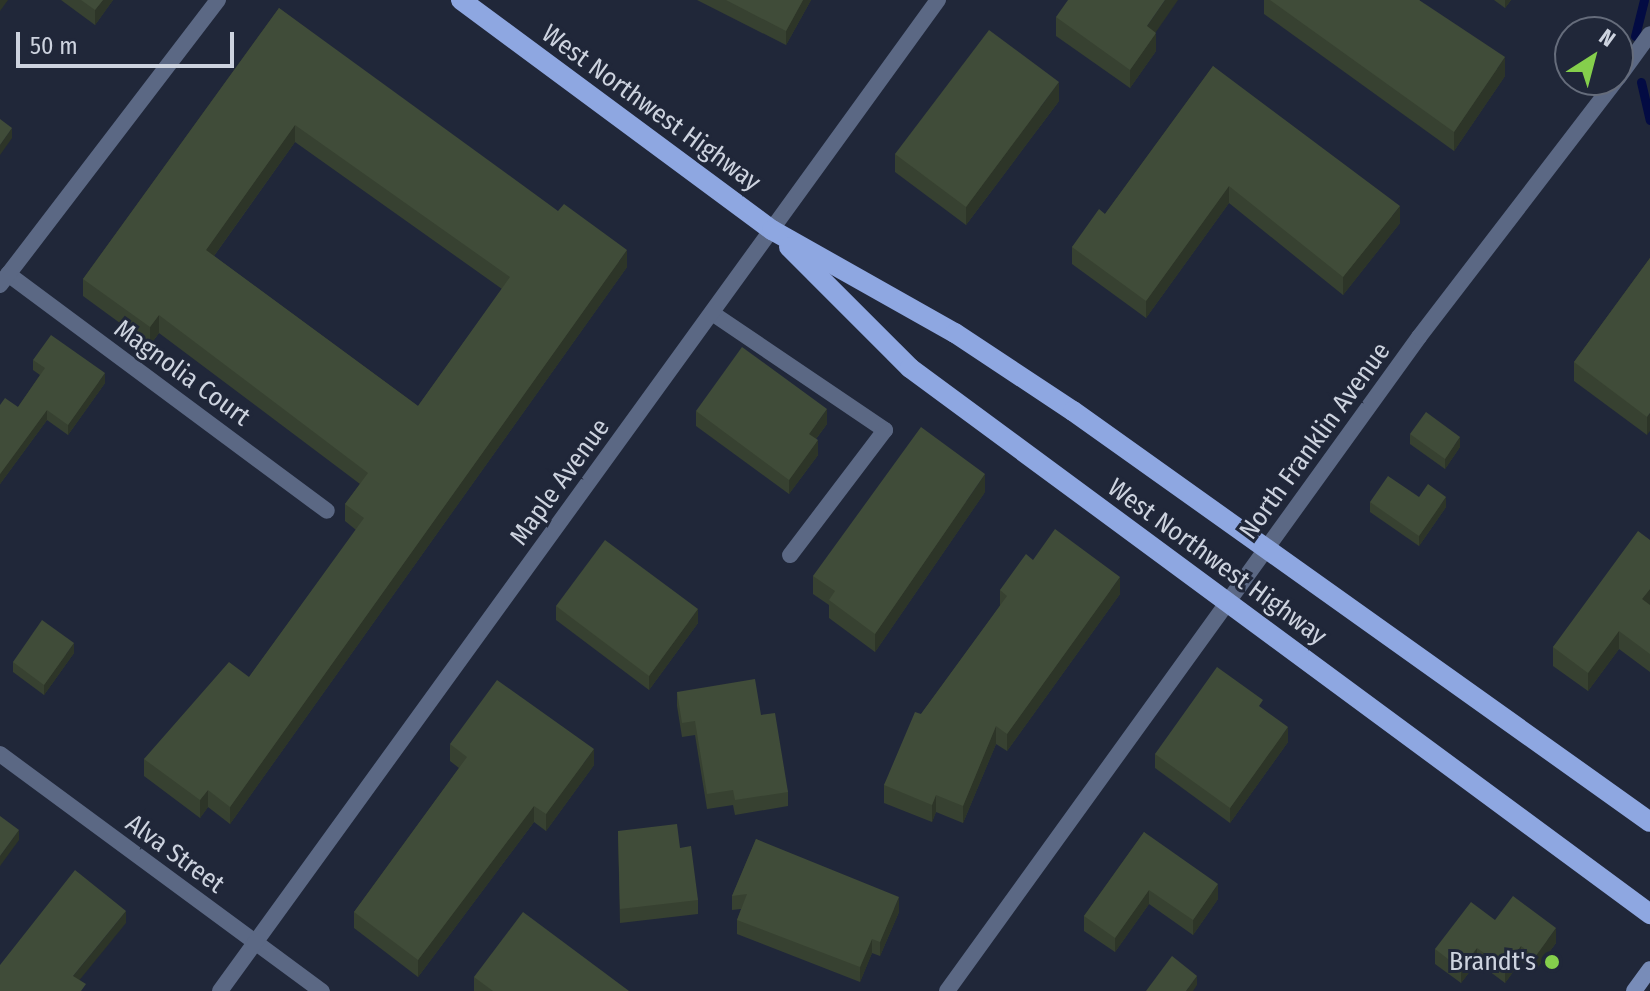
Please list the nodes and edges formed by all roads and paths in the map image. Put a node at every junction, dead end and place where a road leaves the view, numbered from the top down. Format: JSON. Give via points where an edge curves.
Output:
{"nodes":[{"id":1,"x":218,"y":0,"type":"edge"},
{"id":2,"x":461,"y":0,"type":"edge"},
{"id":3,"x":938,"y":0,"type":"edge"},
{"id":4,"x":1650,"y":34,"type":"edge"},
{"id":5,"x":1634,"y":56,"type":"edge"},
{"id":6,"x":1604,"y":96,"type":"edge"},
{"id":7,"x":772,"y":230,"type":"junction"},
{"id":8,"x":4,"y":279,"type":"edge"},
{"id":9,"x":712,"y":313,"type":"junction"},
{"id":10,"x":327,"y":511,"type":"dead end"},
{"id":11,"x":1266,"y":549,"type":"junction"},
{"id":12,"x":790,"y":555,"type":"dead end"},
{"id":13,"x":1227,"y":603,"type":"junction"},
{"id":14,"x":0,"y":754,"type":"edge"},
{"id":15,"x":1650,"y":822,"type":"edge"},
{"id":16,"x":1650,"y":914,"type":"edge"},
{"id":17,"x":256,"y":943,"type":"junction"},
{"id":18,"x":1650,"y":969,"type":"edge"},
{"id":19,"x":220,"y":991,"type":"edge"},
{"id":20,"x":322,"y":991,"type":"edge"},
{"id":21,"x":947,"y":991,"type":"edge"},
{"id":22,"x":1634,"y":991,"type":"edge"}],
"edges":[{"from":1,"to":8,"type":"street"},
{"from":2,"to":7,"type":"main road","name":"West Northwest Highway"},
{"from":3,"to":7,"type":"street","name":"Maple Avenue"},
{"from":4,"to":5,"type":"street","name":"North Franklin Avenue"},
{"from":6,"to":11,"type":"street","name":"North Franklin Avenue"},
{"from":7,"to":9,"type":"street","name":"Maple Avenue"},
{"from":7,"to":11,"type":"main road","name":"West Northwest Highway","via":[[955,333]]},
{"from":7,"to":13,"type":"main road","name":"West Northwest Highway","via":[[910,368]]},
{"from":8,"to":10,"type":"street","name":"Magnolia Court"},
{"from":9,"to":12,"type":"street","via":[[885,430]]},
{"from":9,"to":17,"type":"street","name":"Maple Avenue"},
{"from":11,"to":13,"type":"street","name":"North Franklin Avenue"},
{"from":11,"to":15,"type":"main road","name":"West Northwest Highway"},
{"from":13,"to":16,"type":"main road","name":"West Northwest Highway"},
{"from":13,"to":21,"type":"street","name":"North Franklin Avenue"},
{"from":14,"to":17,"type":"street","name":"Alva Street"},
{"from":17,"to":19,"type":"street","name":"Maple Avenue"},
{"from":17,"to":20,"type":"street","name":"Alva Street"},
{"from":18,"to":22,"type":"main road"}]}
